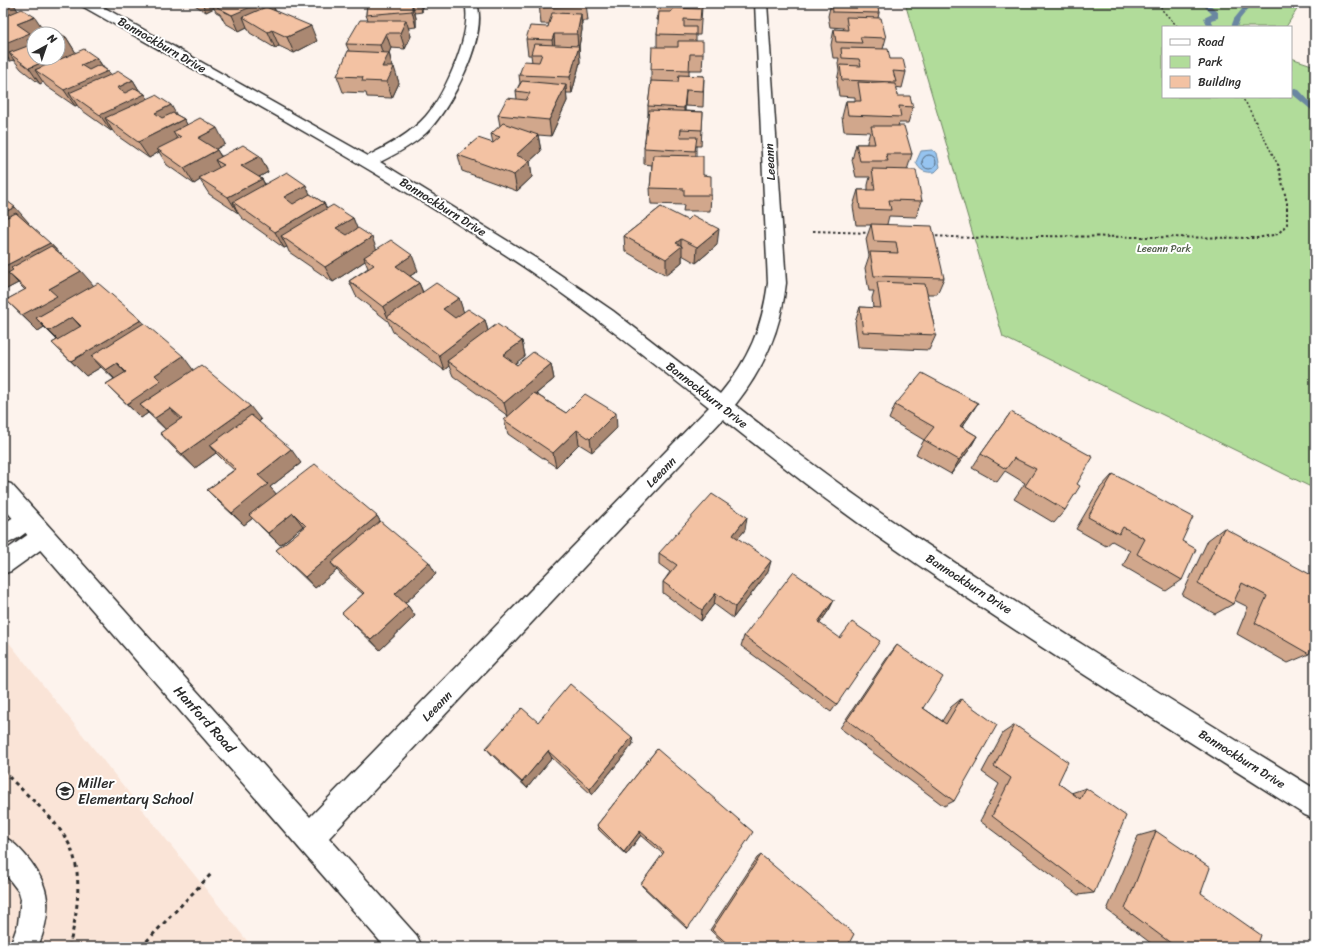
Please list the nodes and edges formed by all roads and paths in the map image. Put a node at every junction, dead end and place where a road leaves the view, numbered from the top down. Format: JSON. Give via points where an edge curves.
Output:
{"nodes":[{"id":1,"x":87,"y":3,"type":"edge"},
{"id":2,"x":471,"y":3,"type":"edge"},
{"id":3,"x":761,"y":3,"type":"edge"},
{"id":4,"x":1159,"y":3,"type":"edge"},
{"id":5,"x":1177,"y":26,"type":"edge"},
{"id":6,"x":1242,"y":98,"type":"edge"},
{"id":7,"x":368,"y":162,"type":"junction"},
{"id":8,"x":813,"y":231,"type":"dead end"},
{"id":9,"x":877,"y":234,"type":"edge"},
{"id":10,"x":924,"y":236,"type":"edge"},
{"id":11,"x":722,"y":407,"type":"junction"},
{"id":12,"x":3,"y":491,"type":"edge"},
{"id":13,"x":35,"y":528,"type":"junction"},
{"id":14,"x":3,"y":536,"type":"edge"},
{"id":15,"x":3,"y":564,"type":"edge"},
{"id":16,"x":3,"y":771,"type":"edge"},
{"id":17,"x":1315,"y":805,"type":"edge"},
{"id":18,"x":310,"y":837,"type":"junction"},
{"id":19,"x":3,"y":850,"type":"edge"},
{"id":20,"x":214,"y":872,"type":"dead end"},
{"id":21,"x":24,"y":947,"type":"edge"},
{"id":22,"x":69,"y":947,"type":"edge"},
{"id":23,"x":141,"y":947,"type":"edge"},
{"id":24,"x":406,"y":947,"type":"edge"}],
"edges":[{"from":1,"to":7,"type":"street","name":"Bannockburn Drive"},
{"from":2,"to":7,"type":"street","via":[[473,17],[470,35],[451,89],[440,110],[412,138]]},
{"from":3,"to":11,"type":"street","name":"Leeann","via":[[777,283],[773,311],[764,341],[747,374]]},
{"from":4,"to":5,"type":"path"},
{"from":6,"to":10,"type":"path","via":[[1279,166],[1287,224],[1278,234],[1258,238]]},
{"from":7,"to":11,"type":"street","name":"Bannockburn Drive","via":[[531,263],[606,316]]},
{"from":8,"to":9,"type":"path"},
{"from":11,"to":17,"type":"street","name":"Bannockburn Drive","via":[[892,534],[1064,647]]},
{"from":11,"to":18,"type":"street","name":"Leeann"},
{"from":12,"to":13,"type":"street","name":"Hanford Road"},
{"from":13,"to":14,"type":"lane"},
{"from":13,"to":15,"type":"lane"},
{"from":13,"to":18,"type":"street","name":"Hanford Road"},
{"from":16,"to":22,"type":"path","via":[[64,834],[74,859],[76,919]]},
{"from":18,"to":24,"type":"street","name":"Hanford Road"},
{"from":19,"to":21,"type":"lane","via":[[30,884],[35,901],[33,919]]},
{"from":20,"to":23,"type":"path"}]}
